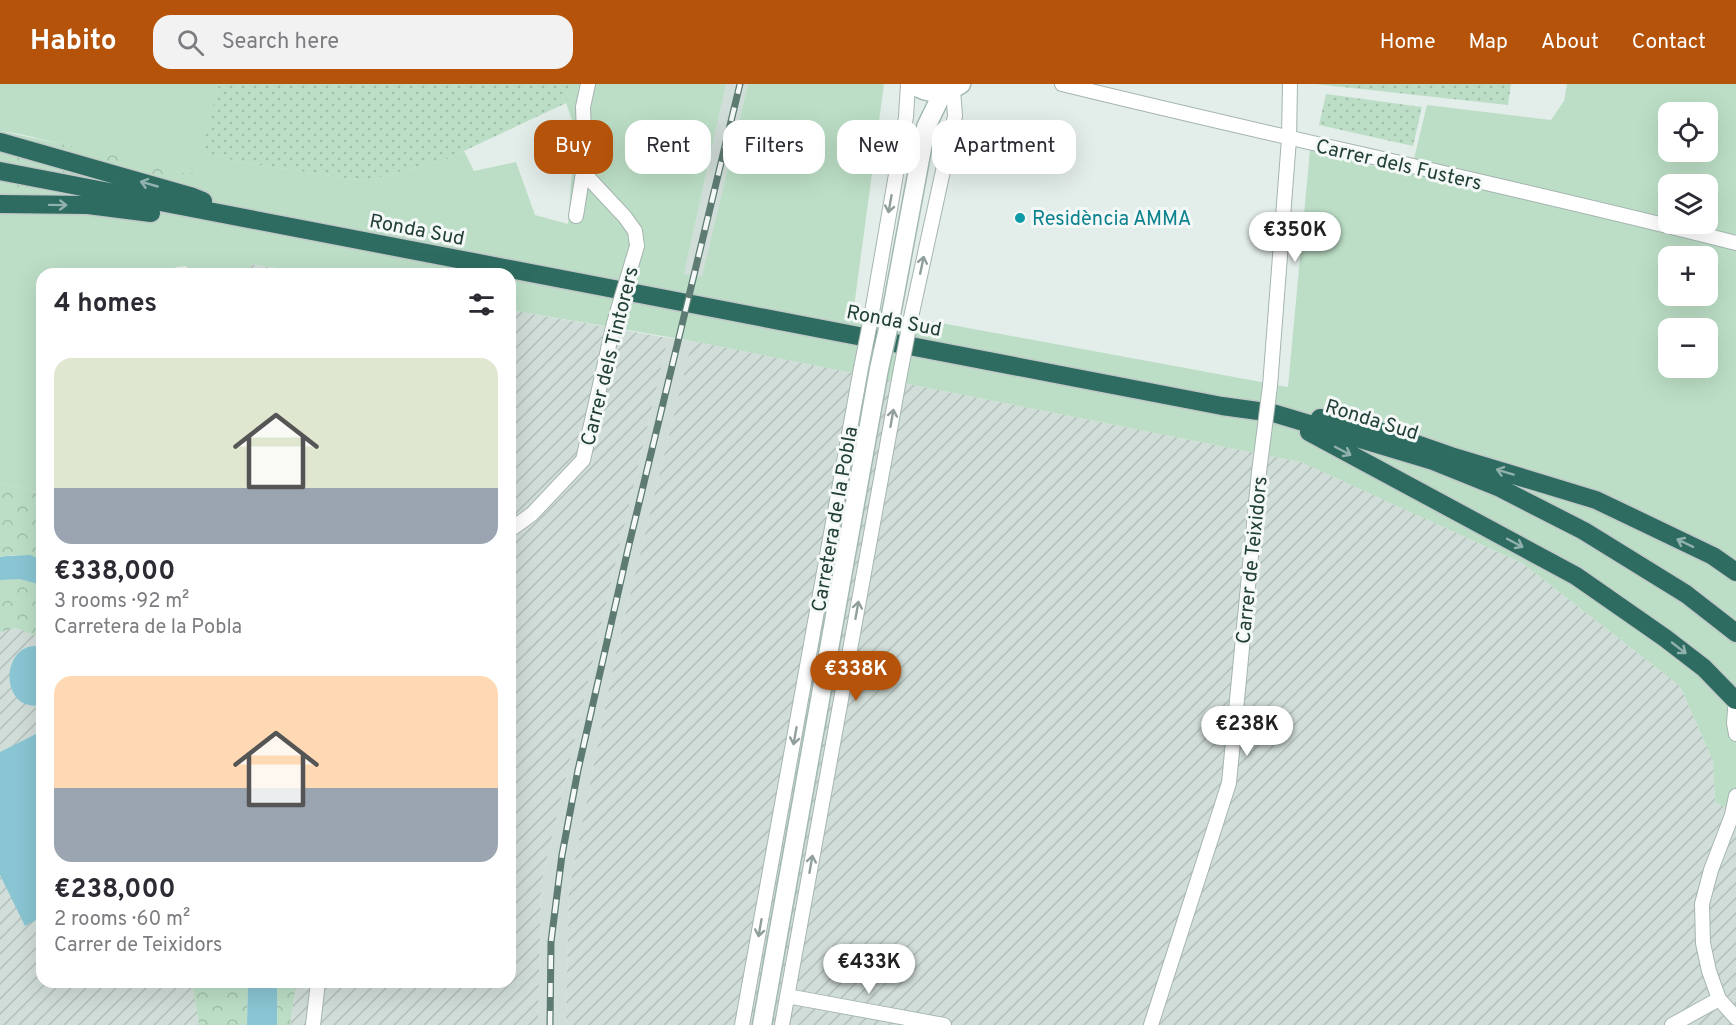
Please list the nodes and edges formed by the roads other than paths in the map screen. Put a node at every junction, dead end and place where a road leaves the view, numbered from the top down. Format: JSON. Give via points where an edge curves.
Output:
{"nodes":[{"id":1,"x":588,"y":84,"type":"edge"},
{"id":2,"x":1062,"y":84,"type":"edge"},
{"id":3,"x":1290,"y":84,"type":"edge"},
{"id":4,"x":913,"y":86,"type":"edge"},
{"id":5,"x":952,"y":88,"type":"edge"},
{"id":6,"x":584,"y":120,"type":"edge"},
{"id":7,"x":926,"y":127,"type":"junction"},
{"id":8,"x":1289,"y":139,"type":"junction"},
{"id":9,"x":0,"y":142,"type":"edge"},
{"id":10,"x":0,"y":171,"type":"edge"},
{"id":11,"x":583,"y":174,"type":"edge"},
{"id":12,"x":585,"y":174,"type":"edge"},
{"id":13,"x":0,"y":204,"type":"edge"},
{"id":14,"x":576,"y":216,"type":"dead end"},
{"id":15,"x":243,"y":218,"type":"junction"},
{"id":16,"x":1736,"y":243,"type":"edge"},
{"id":17,"x":503,"y":268,"type":"edge"},
{"id":18,"x":516,"y":270,"type":"edge"},
{"id":19,"x":870,"y":369,"type":"junction"},
{"id":20,"x":1274,"y":413,"type":"junction"},
{"id":21,"x":516,"y":526,"type":"edge"},
{"id":22,"x":1736,"y":572,"type":"edge"},
{"id":23,"x":1736,"y":633,"type":"edge"},
{"id":24,"x":1736,"y":698,"type":"edge"},
{"id":25,"x":1736,"y":734,"type":"edge"},
{"id":26,"x":1736,"y":796,"type":"edge"},
{"id":27,"x":1734,"y":813,"type":"edge"},
{"id":28,"x":317,"y":988,"type":"edge"},
{"id":29,"x":787,"y":996,"type":"junction"},
{"id":30,"x":1719,"y":999,"type":"junction"},
{"id":31,"x":1736,"y":1017,"type":"edge"},
{"id":32,"x":313,"y":1025,"type":"edge"},
{"id":33,"x":742,"y":1025,"type":"edge"},
{"id":34,"x":762,"y":1025,"type":"edge"},
{"id":35,"x":782,"y":1025,"type":"edge"},
{"id":36,"x":944,"y":1025,"type":"edge"},
{"id":37,"x":1151,"y":1025,"type":"edge"},
{"id":38,"x":1672,"y":1025,"type":"edge"}],
"edges":[{"from":1,"to":6,"type":"street"},
{"from":2,"to":8,"type":"street","name":"Carrer dels Fusters"},
{"from":3,"to":8,"type":"street","name":"Carrer de Teixidors"},
{"from":4,"to":5,"type":"street","via":[[931,93]]},
{"from":4,"to":7,"type":"street","name":"Carretera de la Pobla"},
{"from":4,"to":19,"type":"street","name":"Carretera de la Pobla","one_way":true,"bridge":true,"via":[[871,318]]},
{"from":5,"to":7,"type":"street","name":"Carretera de la Pobla"},
{"from":29,"to":5,"type":"street","name":"Carretera de la Pobla","one_way":true,"bridge":true,"via":[[900,374],[955,116]]},
{"from":7,"to":19,"type":"street","name":"Carretera de la Pobla","bridge":true,"via":[[890,320]]},
{"from":8,"to":16,"type":"street","name":"Carrer dels Fusters"},
{"from":8,"to":37,"type":"street","name":"Carrer de Teixidors","bridge":true,"via":[[1270,386],[1229,783]]},
{"from":15,"to":9,"type":"highway","one_way":true,"via":[[193,197]]},
{"from":10,"to":15,"type":"highway","name":"Ronda Sud"},
{"from":11,"to":14,"type":"street"},
{"from":12,"to":21,"type":"street","name":"Carrer dels Tintorers","bridge":true,"via":[[625,217],[635,231],[637,246],[614,323],[583,460]]},
{"from":13,"to":15,"type":"highway","one_way":true,"via":[[88,205],[203,221]]},
{"from":15,"to":17,"type":"highway","name":"Ronda Sud"},
{"from":18,"to":20,"type":"highway","name":"Ronda Sud"},
{"from":19,"to":33,"type":"street","name":"Carretera de la Pobla","one_way":true},
{"from":19,"to":34,"type":"street","name":"Carretera de la Pobla"},
{"from":22,"to":20,"type":"highway","one_way":true,"via":[[1713,556],[1596,500],[1353,422]]},
{"from":20,"to":23,"type":"highway","name":"Ronda Sud","via":[[1433,461],[1500,488],[1584,531],[1686,594]]},
{"from":20,"to":24,"type":"highway","one_way":true,"via":[[1576,576],[1665,638]]},
{"from":24,"to":25,"type":"street"},
{"from":26,"to":27,"type":"street"},
{"from":27,"to":30,"type":"street","via":[[1702,904],[1703,943]]},
{"from":28,"to":32,"type":"street"},
{"from":29,"to":35,"type":"street","name":"Carretera de la Pobla"},
{"from":29,"to":36,"type":"street"},
{"from":30,"to":31,"type":"street"},
{"from":30,"to":38,"type":"street"}]}
